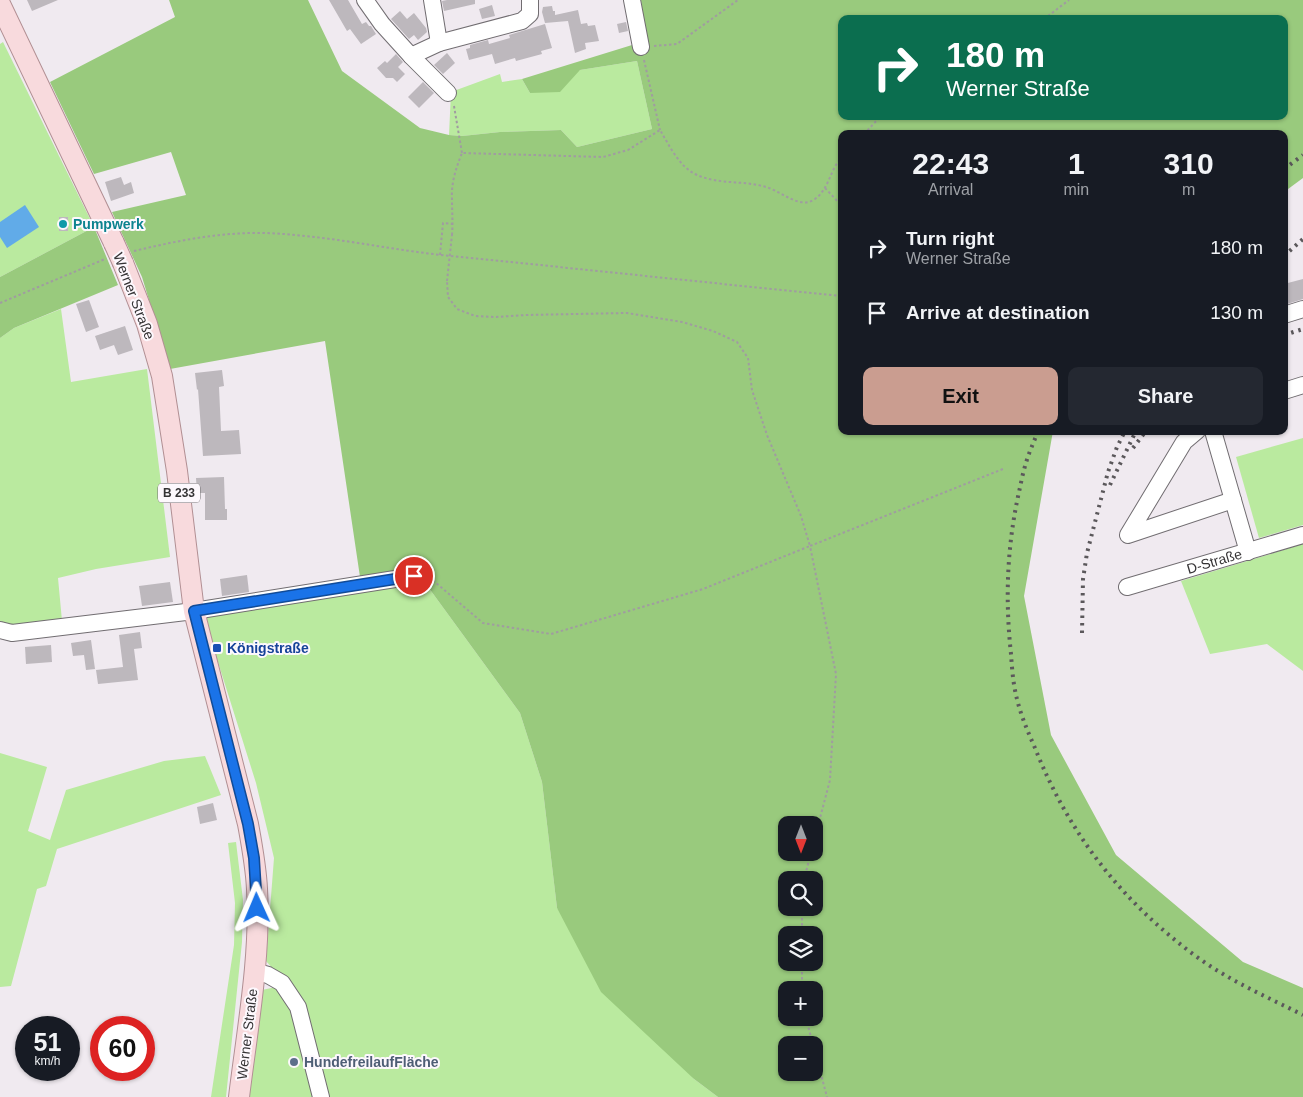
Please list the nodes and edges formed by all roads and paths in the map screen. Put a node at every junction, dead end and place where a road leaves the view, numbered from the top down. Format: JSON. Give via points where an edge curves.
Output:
{"nodes":[{"id":1,"x":365,"y":0,"type":"edge"},
{"id":2,"x":432,"y":0,"type":"edge"},
{"id":3,"x":530,"y":0,"type":"edge"},
{"id":4,"x":632,"y":0,"type":"edge"},
{"id":5,"x":738,"y":0,"type":"edge"},
{"id":6,"x":1069,"y":0,"type":"edge"},
{"id":7,"x":0,"y":4,"type":"edge"},
{"id":8,"x":1049,"y":15,"type":"edge"},
{"id":9,"x":439,"y":43,"type":"junction"},
{"id":10,"x":641,"y":46,"type":"junction"},
{"id":11,"x":411,"y":56,"type":"junction"},
{"id":12,"x":448,"y":93,"type":"joint"},
{"id":13,"x":876,"y":120,"type":"edge"},
{"id":14,"x":660,"y":130,"type":"junction"},
{"id":15,"x":868,"y":130,"type":"edge"},
{"id":16,"x":462,"y":153,"type":"junction"},
{"id":17,"x":838,"y":162,"type":"edge"},
{"id":18,"x":825,"y":188,"type":"junction"},
{"id":19,"x":838,"y":202,"type":"edge"},
{"id":20,"x":453,"y":224,"type":"junction"},
{"id":21,"x":121,"y":253,"type":"junction"},
{"id":22,"x":440,"y":255,"type":"junction"},
{"id":23,"x":99,"y":261,"type":"dead end"},
{"id":24,"x":838,"y":296,"type":"edge"},
{"id":25,"x":0,"y":303,"type":"edge"},
{"id":26,"x":1303,"y":309,"type":"edge"},
{"id":27,"x":1288,"y":314,"type":"edge"},
{"id":28,"x":1303,"y":385,"type":"edge"},
{"id":29,"x":1288,"y":390,"type":"edge"},
{"id":30,"x":1192,"y":435,"type":"edge"},
{"id":31,"x":1214,"y":435,"type":"edge"},
{"id":32,"x":1003,"y":469,"type":"dead end"},
{"id":33,"x":1233,"y":500,"type":"junction"},
{"id":34,"x":1303,"y":535,"type":"edge"},
{"id":35,"x":810,"y":546,"type":"junction"},
{"id":36,"x":1248,"y":552,"type":"junction"},
{"id":37,"x":414,"y":576,"type":"joint"},
{"id":38,"x":1127,"y":587,"type":"dead end"},
{"id":39,"x":194,"y":611,"type":"junction"},
{"id":40,"x":0,"y":630,"type":"edge"},
{"id":41,"x":821,"y":816,"type":"edge"},
{"id":42,"x":254,"y":971,"type":"junction"},
{"id":43,"x":822,"y":1081,"type":"edge"},
{"id":44,"x":239,"y":1097,"type":"edge"},
{"id":45,"x":321,"y":1097,"type":"edge"},
{"id":46,"x":826,"y":1097,"type":"edge"}],
"edges":[{"from":1,"to":11,"type":"street"},
{"from":2,"to":9,"type":"street"},
{"from":3,"to":9,"type":"street","via":[[530,14],[522,21]]},
{"from":4,"to":10,"type":"street"},
{"from":5,"to":10,"type":"path","via":[[677,44]]},
{"from":6,"to":8,"type":"path"},
{"from":7,"to":21,"type":"main road","name":"Werner Straße","number":"B 233"},
{"from":9,"to":11,"type":"street"},
{"from":10,"to":14,"type":"path"},
{"from":11,"to":12,"type":"street"},
{"from":12,"to":16,"type":"path","via":[[453,102]]},
{"from":13,"to":15,"type":"path"},
{"from":14,"to":16,"type":"path","via":[[628,150],[602,157]]},
{"from":14,"to":18,"type":"path","via":[[679,160],[694,174],[713,180],[768,187],[802,203],[814,200]]},
{"from":16,"to":20,"type":"path","via":[[454,173]]},
{"from":17,"to":18,"type":"path"},
{"from":18,"to":19,"type":"path"},
{"from":20,"to":22,"type":"path","via":[[443,223]]},
{"from":20,"to":35,"type":"path","bridge":true,"via":[[447,281],[448,297],[457,309],[475,316],[496,317],[628,313],[682,322],[737,342],[748,358],[752,390]]},
{"from":21,"to":22,"type":"path","via":[[218,235],[264,233]]},
{"from":21,"to":39,"type":"main road","name":"Werner Straße","number":"B 233","via":[[147,324],[165,391]]},
{"from":22,"to":24,"type":"path"},
{"from":23,"to":25,"type":"path"},
{"from":26,"to":27,"type":"street"},
{"from":28,"to":29,"type":"street"},
{"from":30,"to":33,"type":"street","via":[[1184,442],[1128,535]]},
{"from":31,"to":33,"type":"street"},
{"from":32,"to":35,"type":"path"},
{"from":33,"to":36,"type":"street"},
{"from":34,"to":36,"type":"street","name":"D-Straße"},
{"from":35,"to":37,"type":"path","via":[[703,589],[551,634],[483,623],[425,574]]},
{"from":35,"to":41,"type":"path","via":[[836,674],[830,780]]},
{"from":36,"to":38,"type":"street","name":"D-Straße"},
{"from":37,"to":39,"type":"street"},
{"from":39,"to":40,"type":"street","via":[[12,633]]},
{"from":39,"to":42,"type":"main road","name":"Werner Straße","number":"B 233","via":[[254,858],[257,927]]},
{"from":42,"to":44,"type":"main road","name":"Werner Straße","number":"B 233"},
{"from":42,"to":45,"type":"street","name":"Werner Straße","via":[[282,984],[298,1007]]},
{"from":43,"to":46,"type":"path"}]}
